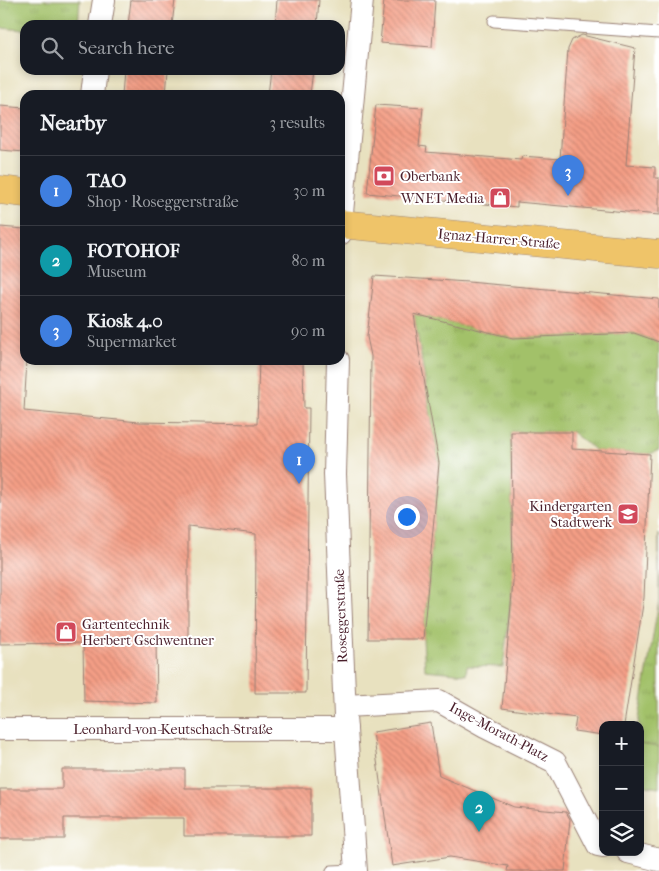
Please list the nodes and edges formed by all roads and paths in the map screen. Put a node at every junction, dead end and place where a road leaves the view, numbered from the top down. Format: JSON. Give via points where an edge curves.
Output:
{"nodes":[{"id":1,"x":104,"y":0,"type":"edge"},
{"id":2,"x":362,"y":0,"type":"edge"},
{"id":3,"x":101,"y":20,"type":"edge"},
{"id":4,"x":494,"y":21,"type":"dead end"},
{"id":5,"x":659,"y":33,"type":"edge"},
{"id":6,"x":94,"y":75,"type":"edge"},
{"id":7,"x":93,"y":90,"type":"edge"},
{"id":8,"x":345,"y":173,"type":"edge"},
{"id":9,"x":0,"y":190,"type":"edge"},
{"id":10,"x":20,"y":192,"type":"edge"},
{"id":11,"x":345,"y":224,"type":"edge"},
{"id":12,"x":659,"y":254,"type":"edge"},
{"id":13,"x":338,"y":365,"type":"edge"},
{"id":14,"x":345,"y":706,"type":"junction"},
{"id":15,"x":0,"y":729,"type":"edge"},
{"id":16,"x":346,"y":730,"type":"junction"},
{"id":17,"x":599,"y":845,"type":"edge"},
{"id":18,"x":644,"y":856,"type":"edge"},
{"id":19,"x":659,"y":860,"type":"edge"},
{"id":20,"x":332,"y":871,"type":"edge"},
{"id":21,"x":356,"y":871,"type":"edge"}],
"edges":[{"from":1,"to":3,"type":"street"},
{"from":2,"to":8,"type":"street"},
{"from":4,"to":5,"type":"lane"},
{"from":6,"to":7,"type":"street"},
{"from":9,"to":10,"type":"main road"},
{"from":11,"to":12,"type":"main road","name":"Ignaz-Harrer-Straße"},
{"from":13,"to":14,"type":"street","name":"Roseggerstraße","via":[[336,474]]},
{"from":14,"to":16,"type":"street","name":"Roseggerstraße"},
{"from":14,"to":17,"type":"street","name":"Inge-Morath-Platz","via":[[439,701],[555,762]]},
{"from":15,"to":16,"type":"street","name":"Leonhard-von-Keutschach-Straße"},
{"from":16,"to":21,"type":"street","name":"Roseggerstraße"},
{"from":18,"to":19,"type":"street"},
{"from":20,"to":21,"type":"lane"}]}
